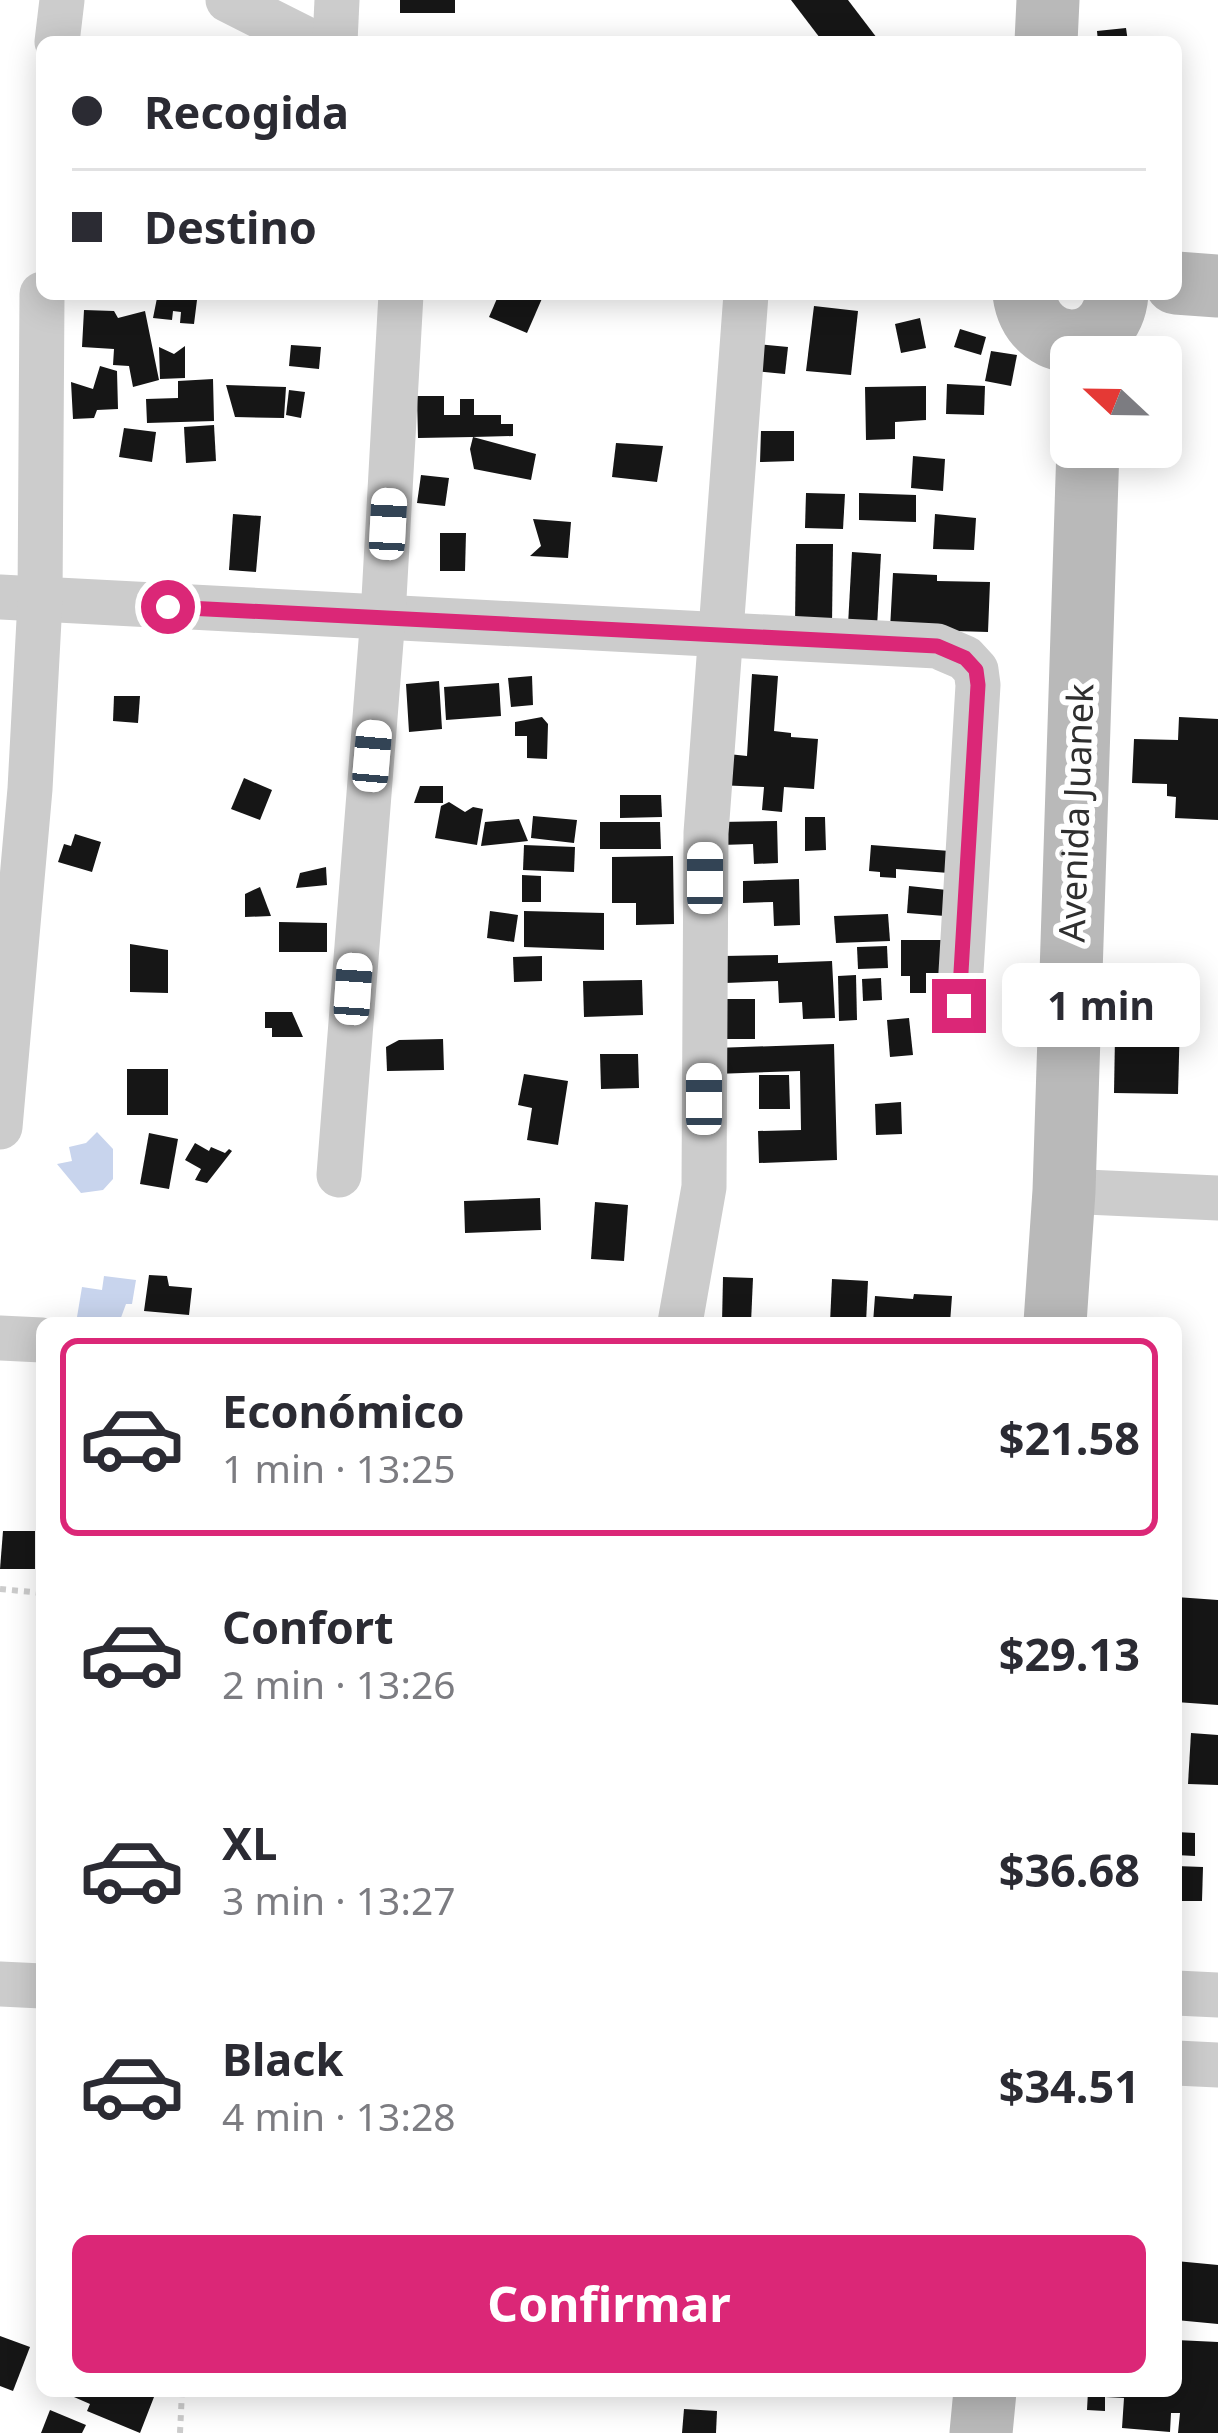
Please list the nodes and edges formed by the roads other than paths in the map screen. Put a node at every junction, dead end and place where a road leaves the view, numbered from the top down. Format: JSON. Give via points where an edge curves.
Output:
{"nodes":[{"id":1,"x":62,"y":0,"type":"edge"},
{"id":2,"x":228,"y":0,"type":"edge"},
{"id":3,"x":337,"y":0,"type":"edge"},
{"id":4,"x":1048,"y":0,"type":"edge"},
{"id":5,"x":57,"y":36,"type":"edge"},
{"id":6,"x":300,"y":36,"type":"edge"},
{"id":7,"x":335,"y":36,"type":"edge"},
{"id":8,"x":1046,"y":36,"type":"edge"},
{"id":9,"x":1182,"y":283,"type":"edge"},
{"id":10,"x":1218,"y":286,"type":"edge"},
{"id":11,"x":42,"y":300,"type":"edge"},
{"id":12,"x":401,"y":300,"type":"edge"},
{"id":13,"x":746,"y":300,"type":"edge"},
{"id":14,"x":1025,"y":300,"type":"edge"},
{"id":15,"x":1100,"y":329,"type":"edge"},
{"id":16,"x":1087,"y":468,"type":"edge"},
{"id":17,"x":20,"y":599,"type":"edge"},
{"id":18,"x":383,"y":616,"type":"junction"},
{"id":19,"x":718,"y":636,"type":"junction"},
{"id":20,"x":959,"y":1006,"type":"dead end"},
{"id":21,"x":0,"y":1127,"type":"edge"},
{"id":22,"x":339,"y":1175,"type":"dead end"},
{"id":23,"x":1064,"y":1191,"type":"junction"},
{"id":24,"x":1218,"y":1198,"type":"edge"},
{"id":25,"x":681,"y":1317,"type":"edge"},
{"id":26,"x":1055,"y":1317,"type":"edge"},
{"id":27,"x":0,"y":1338,"type":"edge"},
{"id":28,"x":36,"y":1340,"type":"edge"},
{"id":29,"x":0,"y":1984,"type":"edge"},
{"id":30,"x":36,"y":1986,"type":"edge"},
{"id":31,"x":1182,"y":1994,"type":"edge"},
{"id":32,"x":1218,"y":1995,"type":"edge"},
{"id":33,"x":1182,"y":2063,"type":"edge"},
{"id":34,"x":1218,"y":2066,"type":"edge"},
{"id":35,"x":984,"y":2397,"type":"edge"},
{"id":36,"x":981,"y":2433,"type":"edge"}],
"edges":[{"from":1,"to":5,"type":"street"},
{"from":2,"to":6,"type":"street"},
{"from":3,"to":7,"type":"street"},
{"from":4,"to":8,"type":"street"},
{"from":9,"to":10,"type":"street"},
{"from":11,"to":17,"type":"street"},
{"from":12,"to":18,"type":"street"},
{"from":13,"to":19,"type":"street"},
{"from":14,"to":15,"type":"street","via":[[1046,335],[1076,341]]},
{"from":16,"to":23,"type":"street","name":"Avenida Juanek"},
{"from":17,"to":18,"type":"street"},
{"from":17,"to":21,"type":"street","via":[[30,789]]},
{"from":18,"to":19,"type":"street"},
{"from":18,"to":22,"type":"street"},
{"from":19,"to":20,"type":"street","via":[[937,646],[976,670]]},
{"from":19,"to":25,"type":"street","via":[[706,833],[704,1187]]},
{"from":23,"to":24,"type":"street"},
{"from":23,"to":26,"type":"street","name":"Avenida Juanek"},
{"from":27,"to":28,"type":"street"},
{"from":29,"to":30,"type":"street"},
{"from":31,"to":32,"type":"street"},
{"from":33,"to":34,"type":"street"},
{"from":35,"to":36,"type":"street"}]}
